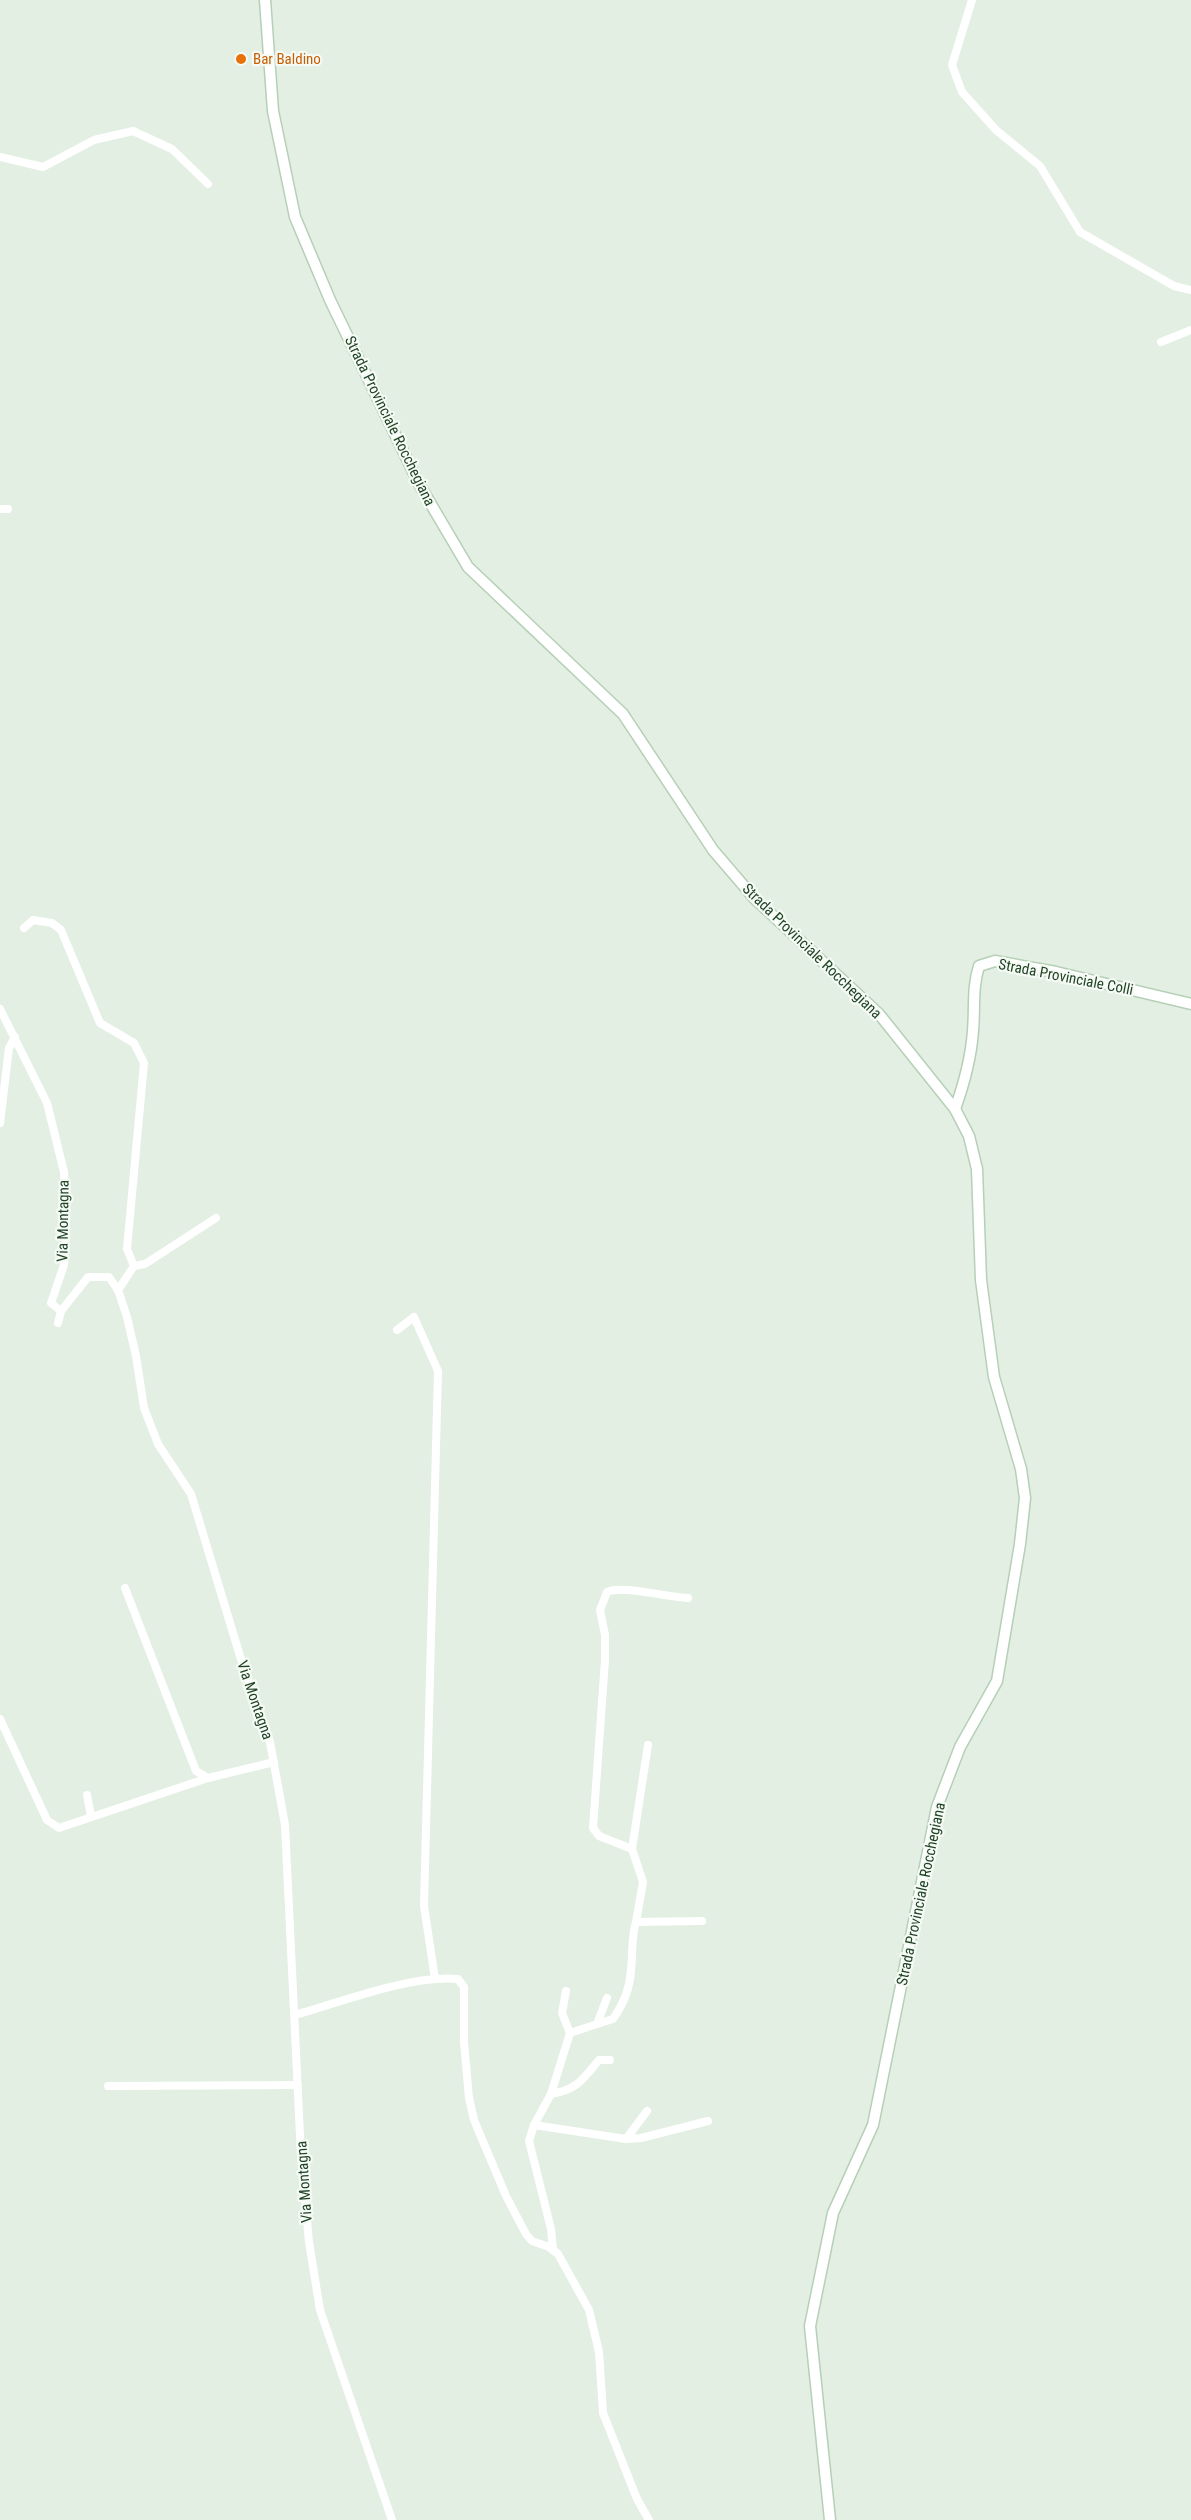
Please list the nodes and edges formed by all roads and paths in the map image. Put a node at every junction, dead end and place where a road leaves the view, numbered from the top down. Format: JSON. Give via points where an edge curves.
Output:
{"nodes":[{"id":1,"x":265,"y":0,"type":"edge"},
{"id":2,"x":972,"y":0,"type":"edge"},
{"id":3,"x":0,"y":157,"type":"edge"},
{"id":4,"x":208,"y":184,"type":"dead end"},
{"id":5,"x":1191,"y":290,"type":"edge"},
{"id":6,"x":1191,"y":330,"type":"edge"},
{"id":7,"x":1161,"y":342,"type":"dead end"},
{"id":8,"x":24,"y":928,"type":"dead end"},
{"id":9,"x":1191,"y":1004,"type":"edge"},
{"id":10,"x":0,"y":1009,"type":"edge"},
{"id":11,"x":15,"y":1037,"type":"junction"},
{"id":12,"x":955,"y":1109,"type":"junction"},
{"id":13,"x":0,"y":1123,"type":"edge"},
{"id":14,"x":216,"y":1218,"type":"dead end"},
{"id":15,"x":134,"y":1266,"type":"junction"},
{"id":16,"x":118,"y":1290,"type":"junction"},
{"id":17,"x":61,"y":1311,"type":"junction"},
{"id":18,"x":58,"y":1323,"type":"dead end"},
{"id":19,"x":397,"y":1330,"type":"dead end"},
{"id":20,"x":125,"y":1588,"type":"dead end"},
{"id":21,"x":688,"y":1598,"type":"dead end"},
{"id":22,"x":0,"y":1719,"type":"edge"},
{"id":23,"x":648,"y":1745,"type":"dead end"},
{"id":24,"x":274,"y":1762,"type":"junction"},
{"id":25,"x":208,"y":1778,"type":"junction"},
{"id":26,"x":87,"y":1795,"type":"dead end"},
{"id":27,"x":91,"y":1816,"type":"junction"},
{"id":28,"x":632,"y":1849,"type":"junction"},
{"id":29,"x":702,"y":1921,"type":"dead end"},
{"id":30,"x":636,"y":1922,"type":"junction"},
{"id":31,"x":435,"y":1979,"type":"junction"},
{"id":32,"x":566,"y":1991,"type":"dead end"},
{"id":33,"x":607,"y":1998,"type":"dead end"},
{"id":34,"x":295,"y":2015,"type":"junction"},
{"id":35,"x":597,"y":2024,"type":"junction"},
{"id":36,"x":570,"y":2033,"type":"junction"},
{"id":37,"x":610,"y":2060,"type":"dead end"},
{"id":38,"x":298,"y":2085,"type":"junction"},
{"id":39,"x":108,"y":2086,"type":"dead end"},
{"id":40,"x":551,"y":2094,"type":"junction"},
{"id":41,"x":647,"y":2111,"type":"dead end"},
{"id":42,"x":708,"y":2121,"type":"dead end"},
{"id":43,"x":534,"y":2125,"type":"junction"},
{"id":44,"x":626,"y":2139,"type":"junction"},
{"id":45,"x":553,"y":2250,"type":"junction"},
{"id":46,"x":392,"y":2520,"type":"edge"},
{"id":47,"x":648,"y":2520,"type":"edge"},
{"id":48,"x":830,"y":2520,"type":"edge"}],
"edges":[{"from":1,"to":12,"type":"main road","name":"Strada Provinciale Rocchegiana","via":[[273,111],[295,217],[330,300],[419,484],[468,567],[623,714],[713,850],[755,899],[879,1014]]},
{"from":2,"to":5,"type":"street","via":[[952,65],[962,92],[996,130],[1040,166],[1080,232],[1174,286]]},
{"from":3,"to":4,"type":"street","via":[[43,167],[94,140],[133,131],[172,149]]},
{"from":6,"to":7,"type":"street"},
{"from":8,"to":15,"type":"street","via":[[33,920],[52,923],[61,930],[100,1023],[134,1043],[144,1063],[127,1249]]},
{"from":9,"to":12,"type":"main road","name":"Strada Provinciale Colli","via":[[995,961],[979,966],[974,983],[973,1031]]},
{"from":10,"to":11,"type":"street","name":"Via Montagna"},
{"from":11,"to":13,"type":"street","via":[[9,1048]]},
{"from":11,"to":17,"type":"street","name":"Via Montagna","via":[[47,1103],[64,1172],[64,1264],[51,1304]]},
{"from":12,"to":48,"type":"main road","name":"Strada Provinciale Rocchegiana","via":[[969,1136],[977,1169],[981,1280],[994,1377],[1021,1469],[1025,1498],[997,1682],[960,1747],[937,1807],[873,2125],[833,2213],[810,2326]]},
{"from":14,"to":15,"type":"street","via":[[145,1264]]},
{"from":15,"to":16,"type":"street"},
{"from":16,"to":17,"type":"street","via":[[109,1276],[88,1277]]},
{"from":16,"to":24,"type":"street","name":"Via Montagna","via":[[136,1356],[144,1408],[158,1444],[191,1494]]},
{"from":17,"to":18,"type":"street"},
{"from":19,"to":31,"type":"street","via":[[414,1317],[438,1371],[424,1906]]},
{"from":20,"to":25,"type":"street","via":[[196,1771]]},
{"from":21,"to":28,"type":"street","via":[[617,1588],[607,1592],[600,1610],[605,1660],[593,1828],[599,1836]]},
{"from":22,"to":27,"type":"street","via":[[46,1820],[59,1828]]},
{"from":23,"to":28,"type":"street"},
{"from":24,"to":25,"type":"street"},
{"from":24,"to":34,"type":"street","name":"Via Montagna","via":[[285,1825]]},
{"from":25,"to":27,"type":"street"},
{"from":26,"to":27,"type":"street"},
{"from":28,"to":30,"type":"street","via":[[643,1882]]},
{"from":29,"to":30,"type":"street"},
{"from":30,"to":35,"type":"street","via":[[623,2005],[613,2019]]},
{"from":31,"to":34,"type":"street","via":[[407,1983]]},
{"from":31,"to":45,"type":"street","via":[[458,1979],[464,1988],[464,2042],[474,2120],[526,2234]]},
{"from":32,"to":36,"type":"street","via":[[562,2013]]},
{"from":33,"to":35,"type":"street"},
{"from":34,"to":38,"type":"street","name":"Via Montagna"},
{"from":35,"to":36,"type":"street"},
{"from":36,"to":40,"type":"street"},
{"from":37,"to":40,"type":"street","via":[[599,2060],[579,2084]]},
{"from":38,"to":39,"type":"street"},
{"from":38,"to":46,"type":"street","name":"Via Montagna","via":[[309,2242],[320,2310]]},
{"from":40,"to":43,"type":"street"},
{"from":41,"to":44,"type":"street"},
{"from":42,"to":44,"type":"street"},
{"from":43,"to":44,"type":"street"},
{"from":43,"to":45,"type":"street","via":[[529,2141]]},
{"from":45,"to":47,"type":"street","via":[[589,2310],[599,2352],[603,2414]]}]}
